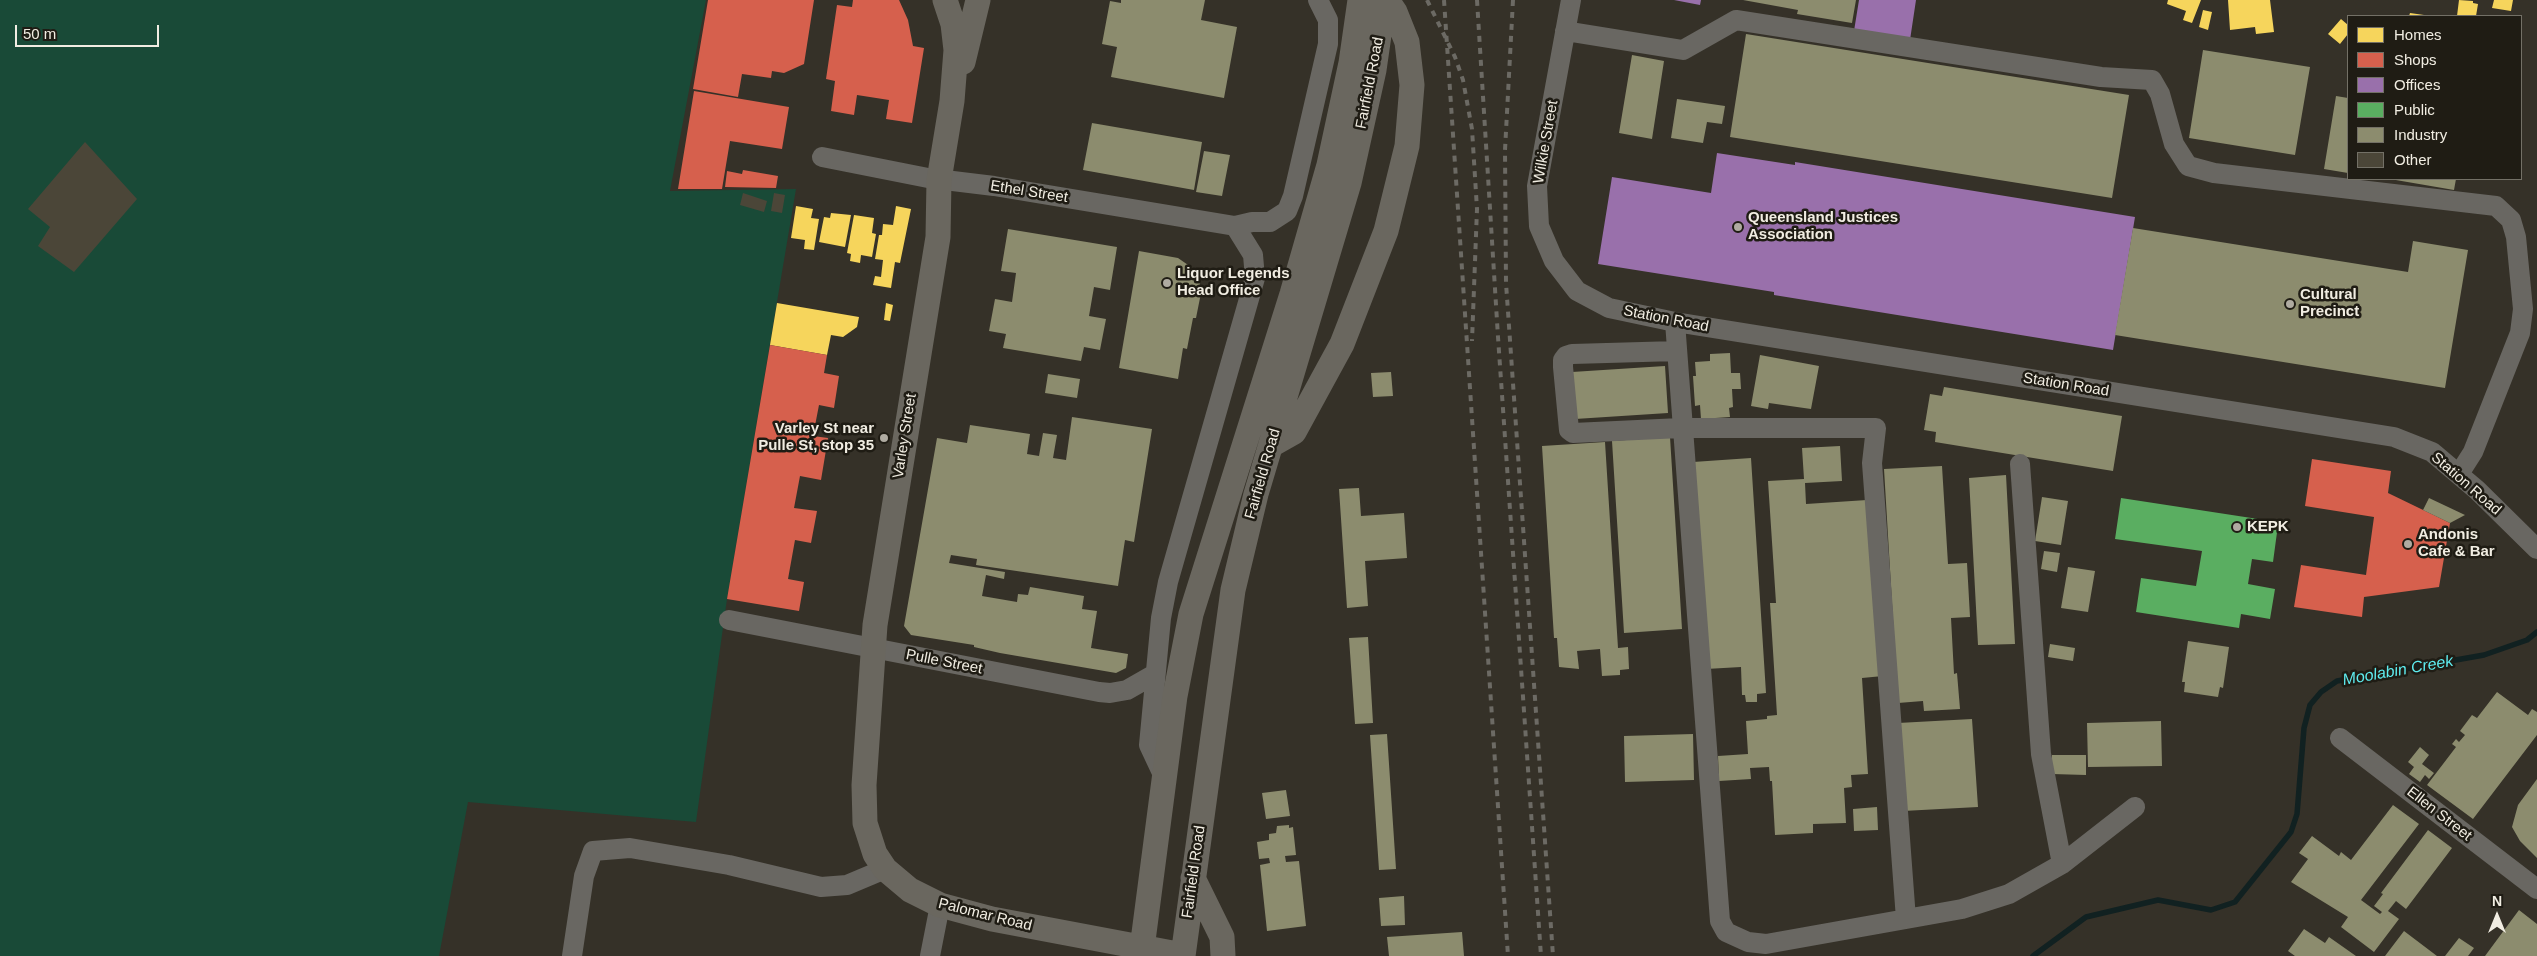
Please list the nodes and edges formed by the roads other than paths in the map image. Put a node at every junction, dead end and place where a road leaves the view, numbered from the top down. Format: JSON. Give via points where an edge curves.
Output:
{"nodes":[{"id":1,"x":945,"y":0,"type":"edge"},
{"id":2,"x":978,"y":0,"type":"edge"},
{"id":3,"x":1318,"y":0,"type":"edge"},
{"id":4,"x":1385,"y":0,"type":"edge"},
{"id":5,"x":1571,"y":0,"type":"edge"},
{"id":6,"x":1360,"y":6,"type":"edge"},
{"id":7,"x":1565,"y":31,"type":"junction"},
{"id":8,"x":952,"y":101,"type":"junction"},
{"id":9,"x":822,"y":157,"type":"dead end"},
{"id":10,"x":939,"y":180,"type":"junction"},
{"id":11,"x":1235,"y":226,"type":"junction"},
{"id":12,"x":1566,"y":278,"type":"joint"},
{"id":13,"x":1675,"y":322,"type":"junction"},
{"id":14,"x":1677,"y":351,"type":"junction"},
{"id":15,"x":1682,"y":428,"type":"junction"},
{"id":16,"x":1270,"y":445,"type":"junction"},
{"id":17,"x":2020,"y":464,"type":"dead end"},
{"id":18,"x":2458,"y":474,"type":"junction"},
{"id":19,"x":2537,"y":549,"type":"edge"},
{"id":20,"x":729,"y":620,"type":"dead end"},
{"id":21,"x":872,"y":647,"type":"junction"},
{"id":22,"x":1155,"y":674,"type":"junction"},
{"id":23,"x":2340,"y":738,"type":"dead end"},
{"id":24,"x":1164,"y":777,"type":"junction"},
{"id":25,"x":2135,"y":807,"type":"dead end"},
{"id":26,"x":2062,"y":864,"type":"junction"},
{"id":27,"x":885,"y":869,"type":"junction"},
{"id":28,"x":1193,"y":878,"type":"junction"},
{"id":29,"x":2537,"y":890,"type":"edge"},
{"id":30,"x":940,"y":905,"type":"junction"},
{"id":31,"x":1906,"y":919,"type":"junction"},
{"id":32,"x":1142,"y":952,"type":"edge"},
{"id":33,"x":572,"y":956,"type":"edge"},
{"id":34,"x":930,"y":956,"type":"edge"},
{"id":35,"x":1185,"y":956,"type":"edge"},
{"id":36,"x":1223,"y":956,"type":"edge"}],
"edges":[{"from":1,"to":8,"type":"main road","name":"Varley Street","via":[[953,24],[956,50]]},
{"from":2,"to":8,"type":"main road"},
{"from":3,"to":11,"type":"street","via":[[1328,20],[1328,44],[1290,204],[1276,220]]},
{"from":4,"to":16,"type":"main road","name":"Fairfield Road","via":[[1349,183]]},
{"from":4,"to":16,"type":"main road","via":[[1395,12],[1407,42],[1412,86],[1407,146],[1386,231],[1342,344],[1294,432]]},
{"from":5,"to":7,"type":"street","name":"Wilkie Street"},
{"from":6,"to":24,"type":"main road","name":"Fairfield Road","via":[[1340,117],[1314,220],[1191,614],[1174,696]]},
{"from":7,"to":12,"type":"street","name":"Wilkie Street","via":[[1537,186],[1539,226],[1554,261]]},
{"from":7,"to":18,"type":"street","via":[[1684,50],[1736,20],[2102,78],[2152,80],[2160,94],[2174,144],[2188,166],[2214,173],[2496,206],[2511,220],[2516,237],[2523,309],[2520,332],[2472,452]]},
{"from":8,"to":10,"type":"main road","name":"Varley Street"},
{"from":9,"to":10,"type":"street","name":"Ethel Street"},
{"from":10,"to":11,"type":"street","name":"Ethel Street","via":[[994,186]]},
{"from":10,"to":21,"type":"main road","name":"Varley Street","via":[[938,237]]},
{"from":11,"to":22,"type":"street","via":[[1254,255],[1255,278],[1168,582]]},
{"from":12,"to":13,"type":"street","name":"Station Road","via":[[1577,291],[1609,308]]},
{"from":13,"to":14,"type":"street"},
{"from":13,"to":18,"type":"street","name":"Station Road","via":[[2394,437],[2432,452]]},
{"from":14,"to":15,"type":"street"},
{"from":14,"to":15,"type":"street","via":[[1572,354],[1563,360],[1563,367],[1567,425],[1573,433]]},
{"from":15,"to":31,"type":"street","via":[[1876,428],[1872,463]]},
{"from":15,"to":31,"type":"street","via":[[1720,921],[1726,932],[1735,938],[1766,944]]},
{"from":16,"to":28,"type":"main road","name":"Fairfield Road","via":[[1233,590]]},
{"from":17,"to":26,"type":"street","via":[[2040,754]]},
{"from":18,"to":19,"type":"street","name":"Station Road"},
{"from":20,"to":21,"type":"street","name":"Pulle Street"},
{"from":21,"to":22,"type":"street","name":"Pulle Street","via":[[1099,692],[1127,690]]},
{"from":21,"to":27,"type":"main road","name":"Varley Street","via":[[863,804],[869,840]]},
{"from":22,"to":24,"type":"street","via":[[1149,745]]},
{"from":23,"to":29,"type":"street","name":"Ellen Street"},
{"from":24,"to":32,"type":"main road","name":"Fairfield Road"},
{"from":25,"to":26,"type":"street"},
{"from":26,"to":31,"type":"street","via":[[2009,894],[1962,909]]},
{"from":27,"to":30,"type":"main road","name":"Palomar Road","via":[[910,890]]},
{"from":27,"to":33,"type":"street","via":[[846,885],[821,887],[728,865],[630,848],[593,851],[584,876]]},
{"from":28,"to":35,"type":"main road","name":"Fairfield Road"},
{"from":28,"to":36,"type":"main road","via":[[1222,937]]},
{"from":30,"to":32,"type":"main road","name":"Palomar Road"},
{"from":30,"to":34,"type":"street"},
{"from":32,"to":35,"type":"main road","name":"Palomar Road"}]}
